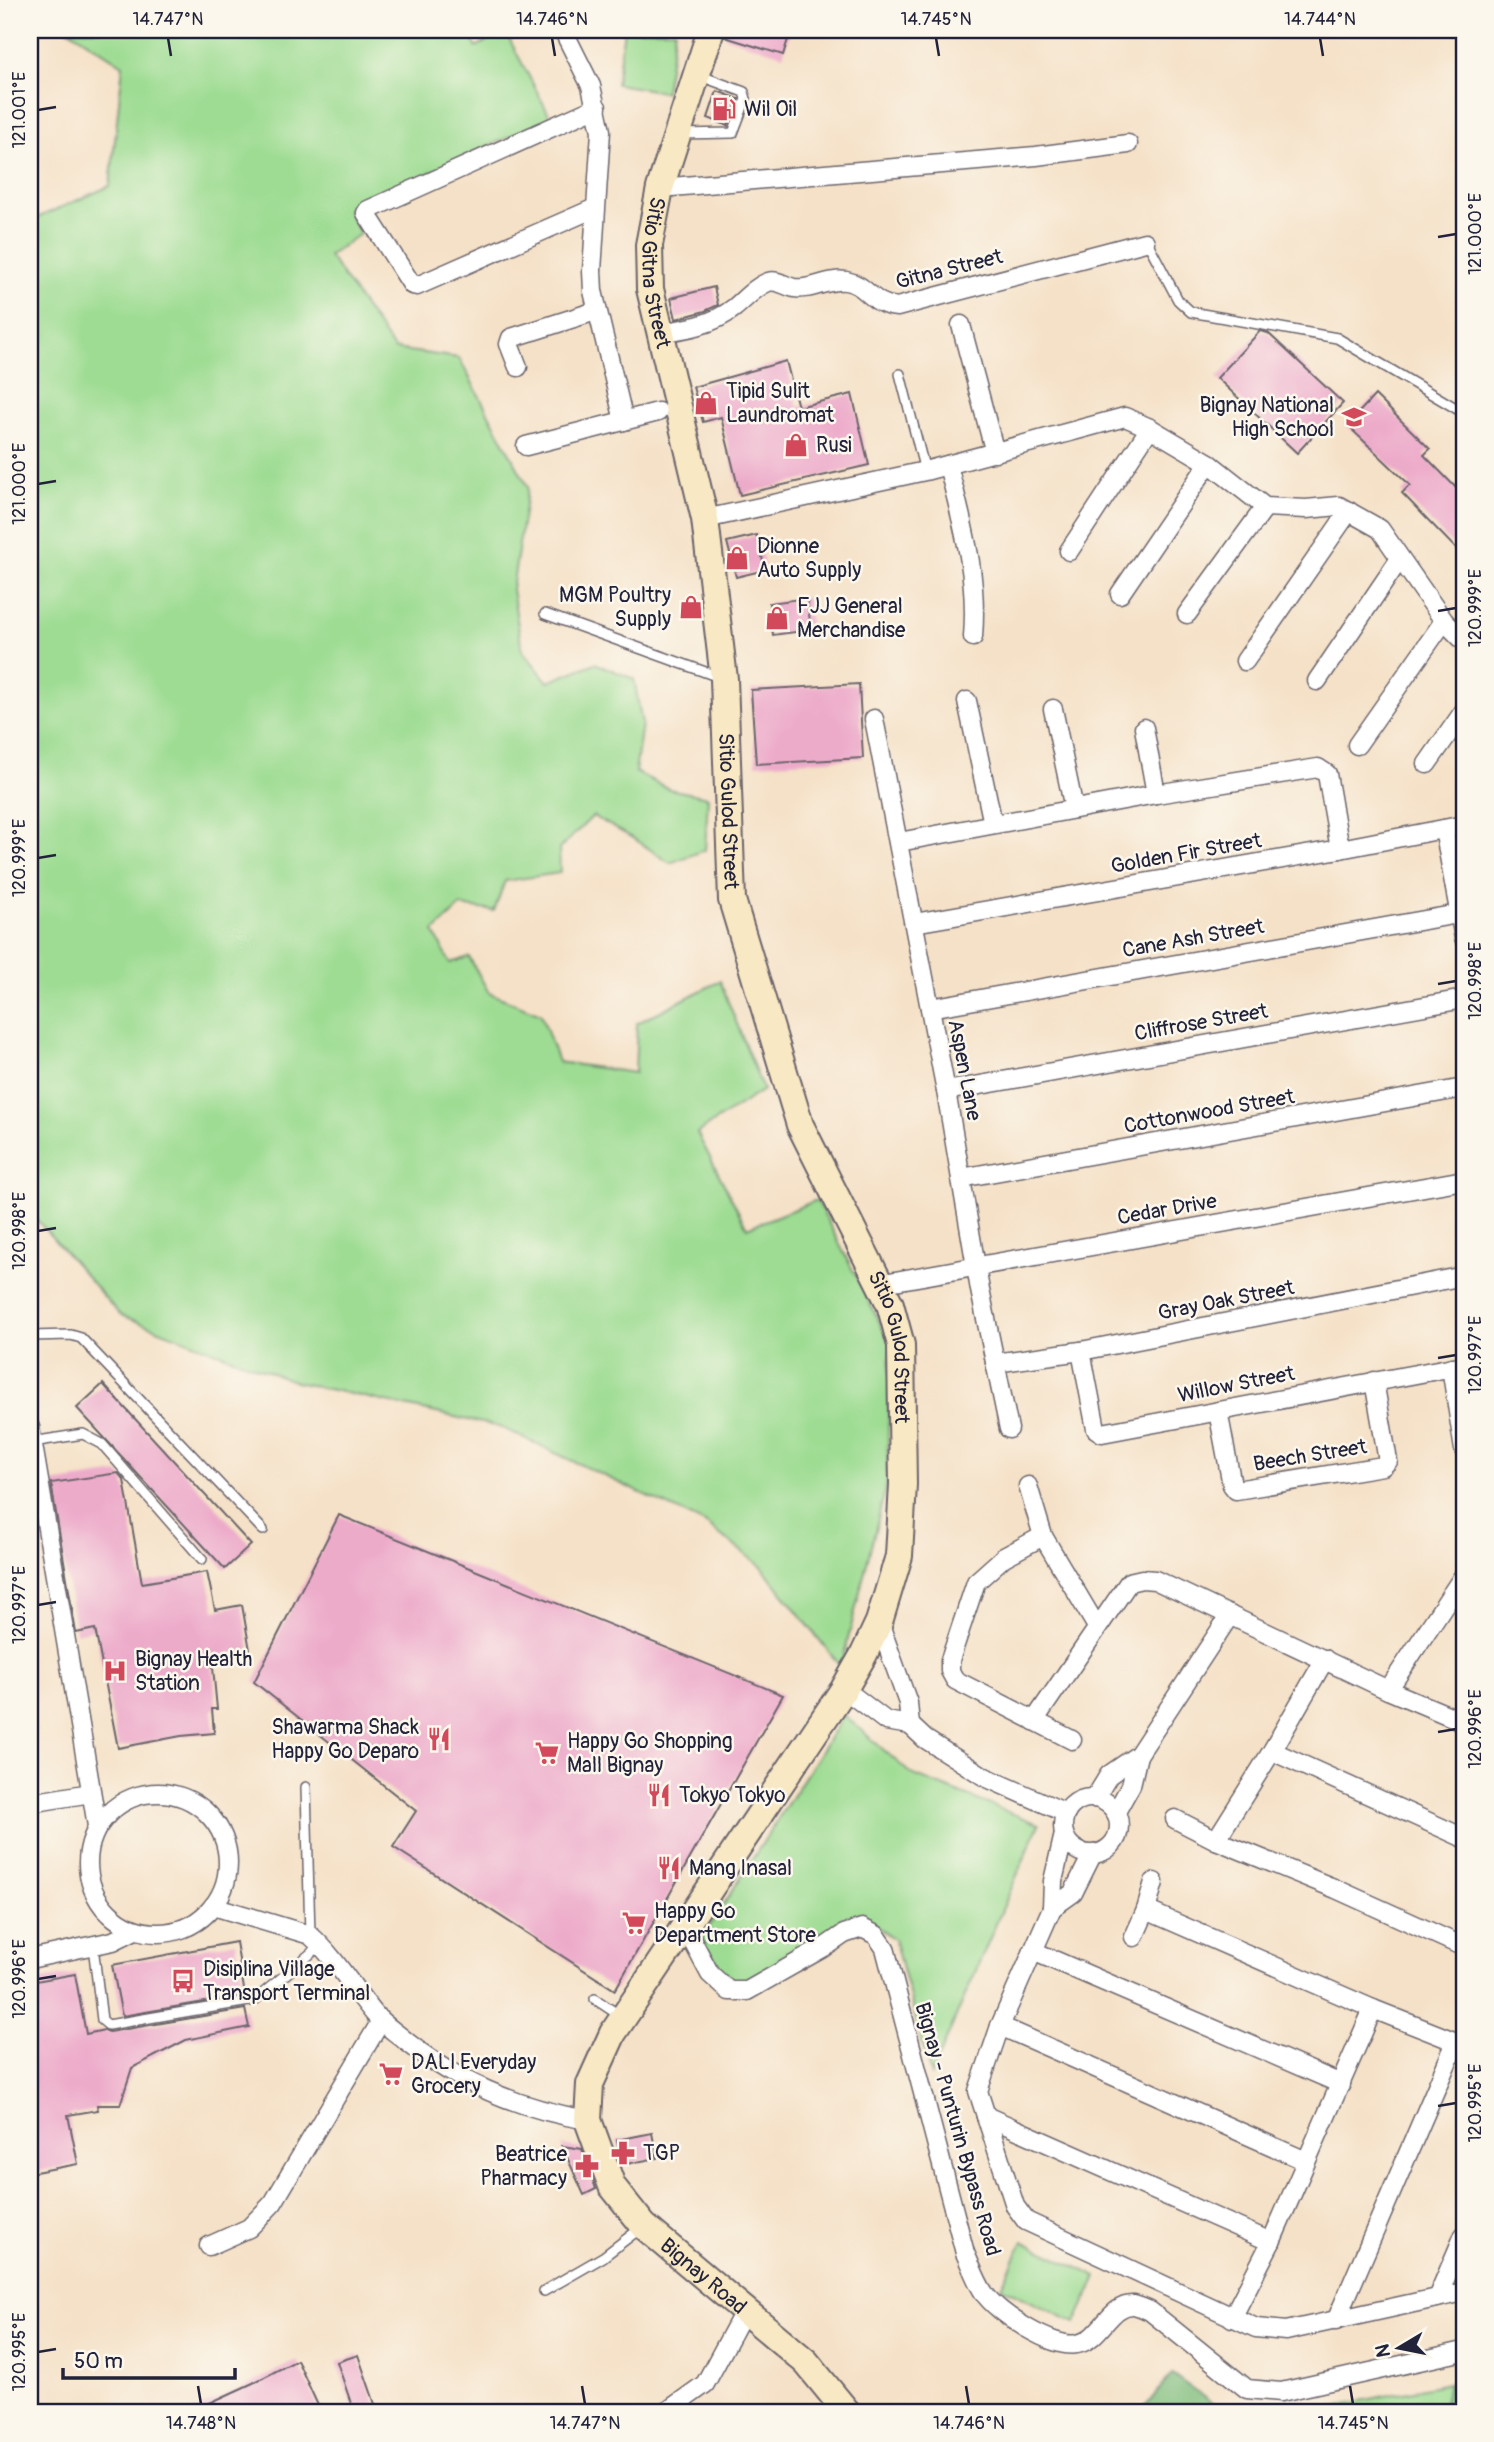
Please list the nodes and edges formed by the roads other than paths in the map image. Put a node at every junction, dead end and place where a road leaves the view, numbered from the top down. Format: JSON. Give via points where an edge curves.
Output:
{"nodes":[{"id":1,"x":563,"y":30,"type":"edge"},
{"id":2,"x":711,"y":30,"type":"edge"},
{"id":3,"x":697,"y":75,"type":"junction"},
{"id":4,"x":597,"y":107,"type":"junction"},
{"id":5,"x":678,"y":134,"type":"junction"},
{"id":6,"x":1128,"y":145,"type":"dead end"},
{"id":7,"x":660,"y":188,"type":"junction"},
{"id":8,"x":595,"y":208,"type":"junction"},
{"id":9,"x":1145,"y":242,"type":"joint"},
{"id":10,"x":596,"y":311,"type":"junction"},
{"id":11,"x":961,"y":325,"type":"dead end"},
{"id":12,"x":659,"y":332,"type":"junction"},
{"id":13,"x":518,"y":368,"type":"dead end"},
{"id":14,"x":900,"y":374,"type":"dead end"},
{"id":15,"x":659,"y":412,"type":"dead end"},
{"id":16,"x":1464,"y":413,"type":"edge"},
{"id":17,"x":624,"y":421,"type":"junction"},
{"id":18,"x":1150,"y":428,"type":"junction"},
{"id":19,"x":526,"y":446,"type":"dead end"},
{"id":20,"x":995,"y":453,"type":"junction"},
{"id":21,"x":1209,"y":463,"type":"junction"},
{"id":22,"x":948,"y":466,"type":"junction"},
{"id":23,"x":925,"y":471,"type":"junction"},
{"id":24,"x":1265,"y":507,"type":"junction"},
{"id":25,"x":1349,"y":511,"type":"junction"},
{"id":26,"x":705,"y":519,"type":"junction"},
{"id":27,"x":1069,"y":551,"type":"dead end"},
{"id":28,"x":1399,"y":560,"type":"junction"},
{"id":29,"x":1120,"y":594,"type":"dead end"},
{"id":30,"x":545,"y":614,"type":"dead end"},
{"id":31,"x":1187,"y":614,"type":"dead end"},
{"id":32,"x":1444,"y":621,"type":"junction"},
{"id":33,"x":973,"y":637,"type":"dead end"},
{"id":34,"x":1464,"y":640,"type":"edge"},
{"id":35,"x":1245,"y":661,"type":"dead end"},
{"id":36,"x":724,"y":679,"type":"junction"},
{"id":37,"x":1317,"y":681,"type":"dead end"},
{"id":38,"x":968,"y":701,"type":"dead end"},
{"id":39,"x":1053,"y":709,"type":"dead end"},
{"id":40,"x":1464,"y":711,"type":"edge"},
{"id":41,"x":874,"y":719,"type":"dead end"},
{"id":42,"x":1144,"y":728,"type":"dead end"},
{"id":43,"x":1357,"y":745,"type":"dead end"},
{"id":44,"x":1427,"y":764,"type":"dead end"},
{"id":45,"x":1156,"y":794,"type":"junction"},
{"id":46,"x":1074,"y":809,"type":"junction"},
{"id":47,"x":993,"y":824,"type":"junction"},
{"id":48,"x":1464,"y":825,"type":"edge"},
{"id":49,"x":1444,"y":829,"type":"junction"},
{"id":50,"x":899,"y":842,"type":"junction"},
{"id":51,"x":1340,"y":849,"type":"junction"},
{"id":52,"x":1462,"y":913,"type":"edge"},
{"id":53,"x":915,"y":923,"type":"junction"},
{"id":54,"x":1464,"y":938,"type":"edge"},
{"id":55,"x":1464,"y":999,"type":"edge"},
{"id":56,"x":930,"y":1008,"type":"junction"},
{"id":57,"x":1464,"y":1088,"type":"edge"},
{"id":58,"x":946,"y":1091,"type":"junction"},
{"id":59,"x":961,"y":1178,"type":"junction"},
{"id":60,"x":1464,"y":1180,"type":"edge"},
{"id":61,"x":976,"y":1266,"type":"junction"},
{"id":62,"x":1464,"y":1276,"type":"edge"},
{"id":63,"x":878,"y":1284,"type":"junction"},
{"id":64,"x":30,"y":1336,"type":"edge"},
{"id":65,"x":1081,"y":1351,"type":"junction"},
{"id":66,"x":995,"y":1363,"type":"junction"},
{"id":67,"x":1458,"y":1366,"type":"edge"},
{"id":68,"x":1374,"y":1381,"type":"junction"},
{"id":69,"x":1218,"y":1411,"type":"junction"},
{"id":70,"x":1009,"y":1429,"type":"dead end"},
{"id":71,"x":31,"y":1434,"type":"edge"},
{"id":72,"x":1464,"y":1450,"type":"edge"},
{"id":73,"x":1028,"y":1486,"type":"dead end"},
{"id":74,"x":263,"y":1530,"type":"dead end"},
{"id":75,"x":1043,"y":1536,"type":"junction"},
{"id":76,"x":202,"y":1559,"type":"dead end"},
{"id":77,"x":1464,"y":1575,"type":"edge"},
{"id":78,"x":1230,"y":1615,"type":"junction"},
{"id":79,"x":879,"y":1622,"type":"junction"},
{"id":80,"x":1097,"y":1627,"type":"junction"},
{"id":81,"x":1325,"y":1659,"type":"junction"},
{"id":82,"x":844,"y":1689,"type":"junction"},
{"id":83,"x":1388,"y":1690,"type":"junction"},
{"id":84,"x":1034,"y":1721,"type":"junction"},
{"id":85,"x":1464,"y":1722,"type":"edge"},
{"id":86,"x":910,"y":1725,"type":"junction"},
{"id":87,"x":1072,"y":1741,"type":"dead end"},
{"id":88,"x":1272,"y":1751,"type":"junction"},
{"id":89,"x":1138,"y":1755,"type":"junction"},
{"id":90,"x":306,"y":1787,"type":"dead end"},
{"id":91,"x":91,"y":1793,"type":"junction"},
{"id":92,"x":1095,"y":1798,"type":"junction"},
{"id":93,"x":30,"y":1803,"type":"edge"},
{"id":94,"x":1116,"y":1812,"type":"junction"},
{"id":95,"x":1066,"y":1813,"type":"junction"},
{"id":96,"x":1175,"y":1819,"type":"dead end"},
{"id":97,"x":97,"y":1826,"type":"junction"},
{"id":98,"x":1064,"y":1834,"type":"junction"},
{"id":99,"x":1464,"y":1838,"type":"edge"},
{"id":100,"x":1216,"y":1840,"type":"junction"},
{"id":101,"x":1092,"y":1855,"type":"junction"},
{"id":102,"x":1154,"y":1882,"type":"dead end"},
{"id":103,"x":213,"y":1906,"type":"junction"},
{"id":104,"x":1052,"y":1908,"type":"junction"},
{"id":105,"x":1146,"y":1910,"type":"junction"},
{"id":106,"x":684,"y":1925,"type":"junction"},
{"id":107,"x":135,"y":1930,"type":"junction"},
{"id":108,"x":1134,"y":1937,"type":"dead end"},
{"id":109,"x":316,"y":1940,"type":"junction"},
{"id":110,"x":93,"y":1946,"type":"junction"},
{"id":111,"x":1464,"y":1947,"type":"edge"},
{"id":112,"x":1033,"y":1951,"type":"junction"},
{"id":113,"x":30,"y":1959,"type":"edge"},
{"id":114,"x":595,"y":1999,"type":"dead end"},
{"id":115,"x":1373,"y":2010,"type":"junction"},
{"id":116,"x":623,"y":2018,"type":"junction"},
{"id":117,"x":381,"y":2021,"type":"junction"},
{"id":118,"x":1000,"y":2026,"type":"junction"},
{"id":119,"x":1460,"y":2043,"type":"edge"},
{"id":120,"x":1341,"y":2084,"type":"junction"},
{"id":121,"x":986,"y":2116,"type":"junction"},
{"id":122,"x":588,"y":2120,"type":"junction"},
{"id":123,"x":1306,"y":2161,"type":"junction"},
{"id":124,"x":643,"y":2226,"type":"junction"},
{"id":125,"x":1464,"y":2235,"type":"edge"},
{"id":126,"x":1272,"y":2242,"type":"junction"},
{"id":127,"x":209,"y":2246,"type":"dead end"},
{"id":128,"x":544,"y":2291,"type":"dead end"},
{"id":129,"x":1464,"y":2292,"type":"edge"},
{"id":130,"x":1437,"y":2298,"type":"junction"},
{"id":131,"x":745,"y":2310,"type":"junction"},
{"id":132,"x":1232,"y":2318,"type":"junction"},
{"id":133,"x":1336,"y":2321,"type":"junction"},
{"id":134,"x":1464,"y":2351,"type":"edge"},
{"id":135,"x":666,"y":2412,"type":"edge"},
{"id":136,"x":847,"y":2412,"type":"edge"}],
"edges":[{"from":1,"to":4,"type":"street"},
{"from":2,"to":3,"type":"main road","name":"Sitio Gitna Street"},
{"from":3,"to":5,"type":"main road","name":"Sitio Gitna Street"},
{"from":3,"to":5,"type":"lane","via":[[744,92],[746,99],[733,133]]},
{"from":4,"to":8,"type":"street","via":[[601,131]]},
{"from":4,"to":8,"type":"street","via":[[366,213],[412,285],[417,286]]},
{"from":5,"to":7,"type":"main road","name":"Sitio Gitna Street"},
{"from":6,"to":7,"type":"street"},
{"from":7,"to":12,"type":"main road","name":"Sitio Gitna Street","via":[[649,245],[650,289]]},
{"from":8,"to":10,"type":"street","via":[[592,271]]},
{"from":9,"to":12,"type":"street","name":"Gitna Street","via":[[897,307],[883,306],[849,281],[794,288],[768,282],[711,323]]},
{"from":9,"to":16,"type":"lane","via":[[1178,300],[1191,312],[1337,338]]},
{"from":10,"to":13,"type":"street","via":[[512,338],[509,344]]},
{"from":10,"to":17,"type":"street"},
{"from":11,"to":20,"type":"street"},
{"from":12,"to":26,"type":"main road","name":"Sitio Gitna Street"},
{"from":14,"to":23,"type":"lane"},
{"from":15,"to":17,"type":"street"},
{"from":17,"to":19,"type":"street"},
{"from":18,"to":20,"type":"street","via":[[1125,417]]},
{"from":18,"to":21,"type":"street"},
{"from":18,"to":27,"type":"street"},
{"from":20,"to":22,"type":"street"},
{"from":21,"to":24,"type":"street"},
{"from":21,"to":29,"type":"street"},
{"from":22,"to":23,"type":"street"},
{"from":22,"to":33,"type":"street","via":[[972,567]]},
{"from":23,"to":26,"type":"street"},
{"from":24,"to":25,"type":"street","via":[[1339,506]]},
{"from":24,"to":31,"type":"street"},
{"from":25,"to":28,"type":"street","via":[[1380,530]]},
{"from":25,"to":35,"type":"street"},
{"from":26,"to":36,"type":"main road","name":"Sitio Gulod Street"},
{"from":28,"to":32,"type":"street"},
{"from":28,"to":37,"type":"street"},
{"from":30,"to":36,"type":"lane"},
{"from":32,"to":34,"type":"street"},
{"from":32,"to":43,"type":"street"},
{"from":36,"to":63,"type":"main road","name":"Sitio Gulod Street","via":[[732,900],[800,1125]]},
{"from":38,"to":47,"type":"street"},
{"from":39,"to":46,"type":"street"},
{"from":40,"to":44,"type":"street"},
{"from":41,"to":50,"type":"street","name":"Aspen Lane"},
{"from":42,"to":45,"type":"street"},
{"from":45,"to":46,"type":"street"},
{"from":45,"to":51,"type":"street","via":[[1318,768],[1327,774]]},
{"from":46,"to":47,"type":"street"},
{"from":47,"to":50,"type":"street"},
{"from":48,"to":49,"type":"street","name":"Golden Fir Street"},
{"from":49,"to":51,"type":"street","name":"Golden Fir Street"},
{"from":49,"to":52,"type":"street"},
{"from":50,"to":53,"type":"street","name":"Aspen Lane"},
{"from":51,"to":53,"type":"street","name":"Golden Fir Street"},
{"from":52,"to":54,"type":"street"},
{"from":52,"to":56,"type":"street","name":"Cane Ash Street"},
{"from":53,"to":56,"type":"street","name":"Aspen Lane"},
{"from":55,"to":58,"type":"street","name":"Cliffrose Street"},
{"from":56,"to":58,"type":"street","name":"Aspen Lane"},
{"from":57,"to":59,"type":"street","name":"Cottonwood Street"},
{"from":58,"to":59,"type":"street","name":"Aspen Lane"},
{"from":59,"to":61,"type":"street","name":"Aspen Lane"},
{"from":60,"to":61,"type":"street","name":"Cedar Drive"},
{"from":61,"to":63,"type":"street","name":"Cedar Drive"},
{"from":61,"to":66,"type":"street","name":"Aspen Lane"},
{"from":62,"to":65,"type":"street","name":"Gray Oak Street"},
{"from":63,"to":79,"type":"main road","name":"Sitio Gulod Street","via":[[890,1304],[901,1345],[903,1484],[899,1556]]},
{"from":64,"to":74,"type":"lane","via":[[81,1338]]},
{"from":65,"to":66,"type":"street","name":"Gray Oak Street"},
{"from":65,"to":69,"type":"street","name":"Willow Street","via":[[1099,1432]]},
{"from":66,"to":70,"type":"street","name":"Aspen Lane"},
{"from":67,"to":68,"type":"street","name":"Willow Street"},
{"from":67,"to":72,"type":"street"},
{"from":68,"to":69,"type":"street","name":"Willow Street"},
{"from":68,"to":69,"type":"street","name":"Beech Street","via":[[1388,1461],[1383,1466],[1236,1490]]},
{"from":71,"to":76,"type":"lane","via":[[83,1434],[102,1444]]},
{"from":71,"to":91,"type":"street"},
{"from":73,"to":75,"type":"street"},
{"from":75,"to":80,"type":"street"},
{"from":75,"to":84,"type":"street","via":[[1004,1557],[976,1582],[950,1660],[955,1680]]},
{"from":77,"to":83,"type":"street"},
{"from":78,"to":80,"type":"street","via":[[1156,1580],[1142,1578],[1129,1582]]},
{"from":78,"to":81,"type":"street"},
{"from":78,"to":89,"type":"street"},
{"from":79,"to":82,"type":"main road","name":"Sitio Gulod Street"},
{"from":79,"to":86,"type":"street","via":[[908,1703]]},
{"from":80,"to":84,"type":"street"},
{"from":81,"to":83,"type":"street"},
{"from":81,"to":88,"type":"street"},
{"from":82,"to":86,"type":"street","via":[[886,1720]]},
{"from":82,"to":106,"type":"main road","name":"Sitio Gulod Street"},
{"from":83,"to":85,"type":"street"},
{"from":84,"to":87,"type":"street"},
{"from":86,"to":95,"type":"street","via":[[985,1777]]},
{"from":88,"to":99,"type":"street"},
{"from":88,"to":100,"type":"street"},
{"from":89,"to":92,"type":"street","via":[[1109,1775]]},
{"from":89,"to":94,"type":"street","via":[[1131,1785]]},
{"from":90,"to":109,"type":"lane"},
{"from":91,"to":93,"type":"street"},
{"from":91,"to":97,"type":"street"},
{"from":92,"to":94,"type":"street"},
{"from":92,"to":95,"type":"street","via":[[1081,1799]]},
{"from":94,"to":101,"type":"street","via":[[1120,1828],[1114,1843]]},
{"from":95,"to":98,"type":"street"},
{"from":96,"to":100,"type":"street"},
{"from":97,"to":103,"type":"street","via":[[124,1801],[145,1793],[167,1792],[189,1799],[214,1820],[228,1850],[228,1875]]},
{"from":97,"to":107,"type":"street","via":[[88,1854],[97,1900],[113,1918]]},
{"from":98,"to":101,"type":"street","via":[[1075,1849]]},
{"from":98,"to":104,"type":"street"},
{"from":100,"to":111,"type":"street"},
{"from":101,"to":104,"type":"street","via":[[1073,1894]]},
{"from":102,"to":105,"type":"street"},
{"from":103,"to":107,"type":"street","via":[[183,1930],[159,1934]]},
{"from":103,"to":109,"type":"street"},
{"from":104,"to":112,"type":"street"},
{"from":105,"to":108,"type":"street"},
{"from":105,"to":115,"type":"street"},
{"from":106,"to":116,"type":"main road","name":"Sitio Gulod Street"},
{"from":106,"to":134,"type":"street","name":"Bignay - Punturin Bypass Road","via":[[710,1974],[729,1991],[747,1991],[844,1934],[862,1928],[876,1935],[885,1948],[965,2253],[985,2294],[1017,2323],[1062,2344],[1078,2344],[1094,2336],[1120,2308],[1134,2305],[1150,2311],[1247,2389],[1281,2392]]},
{"from":107,"to":110,"type":"street"},
{"from":109,"to":110,"type":"lane","via":[[255,2000],[108,2025],[103,2020]]},
{"from":109,"to":117,"type":"street"},
{"from":110,"to":113,"type":"street"},
{"from":112,"to":118,"type":"street"},
{"from":112,"to":120,"type":"street"},
{"from":114,"to":116,"type":"lane"},
{"from":115,"to":119,"type":"street"},
{"from":115,"to":120,"type":"street"},
{"from":116,"to":122,"type":"main road","name":"Sitio Gulod Street","via":[[590,2084]]},
{"from":117,"to":122,"type":"street","via":[[434,2064],[493,2093],[551,2114]]},
{"from":117,"to":127,"type":"street","via":[[273,2203],[249,2228]]},
{"from":118,"to":121,"type":"street","via":[[978,2091]]},
{"from":118,"to":123,"type":"street"},
{"from":119,"to":133,"type":"street"},
{"from":120,"to":123,"type":"street"},
{"from":121,"to":126,"type":"street"},
{"from":121,"to":132,"type":"street","via":[[1015,2206],[1026,2221]]},
{"from":122,"to":124,"type":"main road","name":"Bignay Road","via":[[612,2186]]},
{"from":123,"to":126,"type":"street"},
{"from":124,"to":128,"type":"lane","via":[[603,2257]]},
{"from":124,"to":131,"type":"main road","name":"Bignay Road"},
{"from":125,"to":130,"type":"street"},
{"from":126,"to":132,"type":"street"},
{"from":129,"to":130,"type":"street"},
{"from":130,"to":133,"type":"street"},
{"from":131,"to":135,"type":"street","via":[[705,2384]]},
{"from":131,"to":136,"type":"main road","name":"Bignay Road","via":[[806,2362]]},
{"from":132,"to":133,"type":"street","via":[[1256,2328],[1286,2331]]}]}
